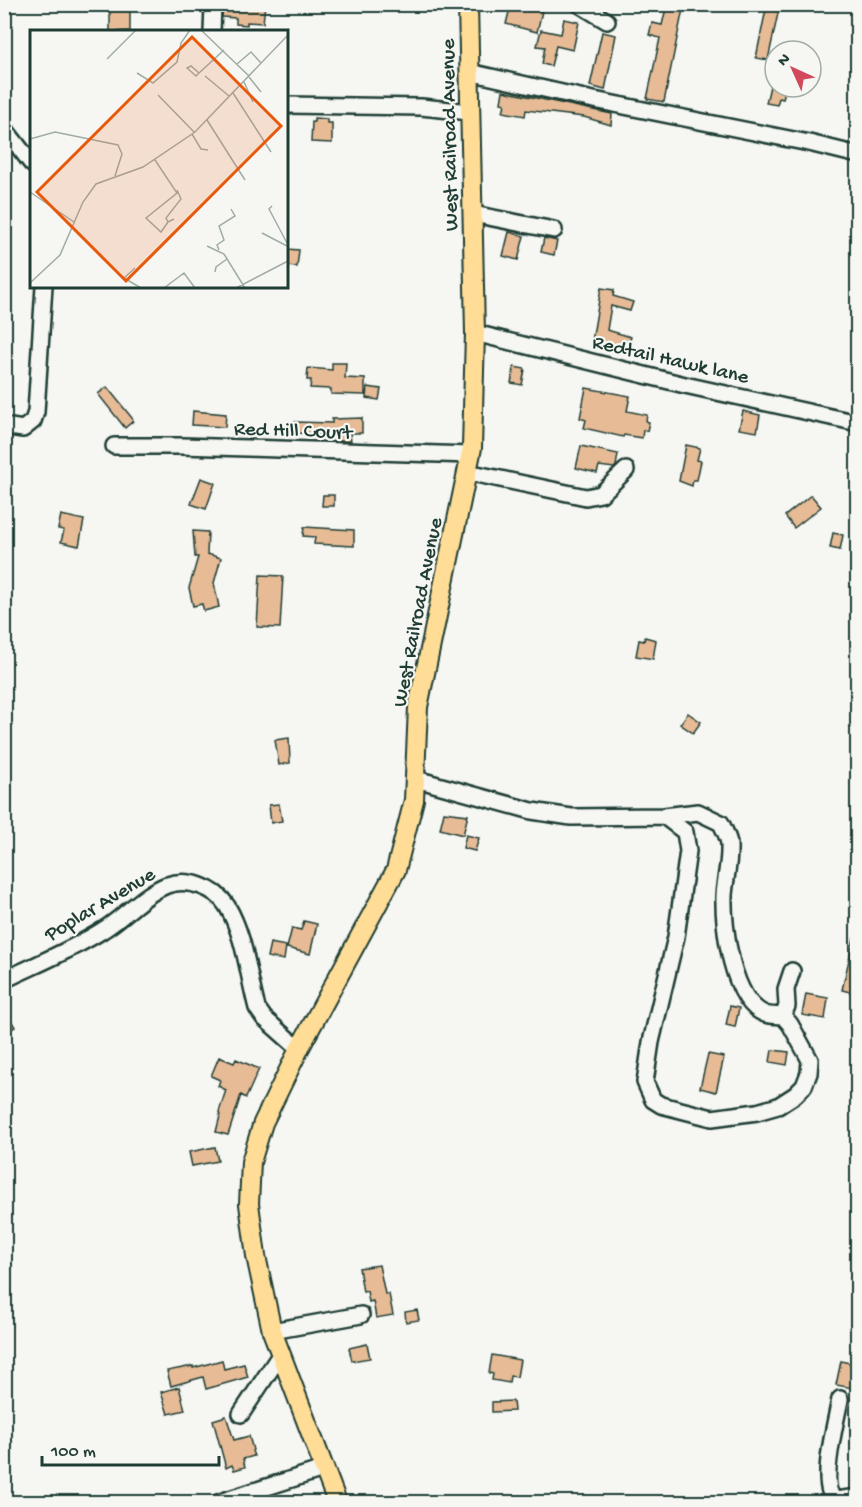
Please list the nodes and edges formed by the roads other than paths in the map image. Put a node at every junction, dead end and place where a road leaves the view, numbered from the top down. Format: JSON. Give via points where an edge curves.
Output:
{"nodes":[{"id":1,"x":213,"y":4,"type":"edge"},
{"id":2,"x":468,"y":4,"type":"edge"},
{"id":3,"x":579,"y":4,"type":"edge"},
{"id":4,"x":607,"y":21,"type":"dead end"},
{"id":5,"x":212,"y":30,"type":"edge"},
{"id":6,"x":469,"y":72,"type":"junction"},
{"id":7,"x":288,"y":105,"type":"edge"},
{"id":8,"x":470,"y":111,"type":"junction"},
{"id":9,"x":4,"y":128,"type":"edge"},
{"id":10,"x":858,"y":155,"type":"edge"},
{"id":11,"x":30,"y":161,"type":"edge"},
{"id":12,"x":473,"y":214,"type":"junction"},
{"id":13,"x":554,"y":230,"type":"dead end"},
{"id":14,"x":44,"y":288,"type":"edge"},
{"id":15,"x":475,"y":333,"type":"junction"},
{"id":16,"x":858,"y":423,"type":"edge"},
{"id":17,"x":4,"y":426,"type":"edge"},
{"id":18,"x":114,"y":446,"type":"dead end"},
{"id":19,"x":469,"y":464,"type":"junction"},
{"id":20,"x":626,"y":470,"type":"dead end"},
{"id":21,"x":416,"y":779,"type":"junction"},
{"id":22,"x":664,"y":816,"type":"junction"},
{"id":23,"x":792,"y":971,"type":"dead end"},
{"id":24,"x":4,"y":980,"type":"edge"},
{"id":25,"x":783,"y":1016,"type":"junction"},
{"id":26,"x":299,"y":1049,"type":"junction"},
{"id":27,"x":361,"y":1315,"type":"dead end"},
{"id":28,"x":272,"y":1331,"type":"junction"},
{"id":29,"x":280,"y":1355,"type":"junction"},
{"id":30,"x":840,"y":1399,"type":"dead end"},
{"id":31,"x":241,"y":1414,"type":"dead end"},
{"id":32,"x":323,"y":1469,"type":"junction"},
{"id":33,"x":858,"y":1497,"type":"edge"},
{"id":34,"x":220,"y":1503,"type":"edge"},
{"id":35,"x":337,"y":1503,"type":"edge"}],
"edges":[{"from":1,"to":5,"type":"street"},
{"from":2,"to":6,"type":"main road","name":"West Railroad Avenue"},
{"from":3,"to":4,"type":"street"},
{"from":6,"to":8,"type":"main road","name":"West Railroad Avenue"},
{"from":6,"to":10,"type":"street"},
{"from":7,"to":8,"type":"street"},
{"from":8,"to":12,"type":"main road","name":"West Railroad Avenue"},
{"from":9,"to":11,"type":"street"},
{"from":12,"to":13,"type":"street"},
{"from":12,"to":15,"type":"main road","name":"West Railroad Avenue"},
{"from":14,"to":17,"type":"street","via":[[36,412],[33,421],[23,429]]},
{"from":15,"to":16,"type":"street","name":"Redtail Hawk lane"},
{"from":15,"to":19,"type":"main road","name":"West Railroad Avenue"},
{"from":18,"to":19,"type":"street","name":"Red Hill Court","via":[[182,446]]},
{"from":19,"to":20,"type":"street","name":"Red Hill Court","via":[[586,497],[601,494]]},
{"from":19,"to":21,"type":"main road","name":"West Railroad Avenue","via":[[418,707]]},
{"from":21,"to":22,"type":"street","via":[[532,811],[571,817]]},
{"from":21,"to":26,"type":"main road","name":"West Railroad Avenue","via":[[396,870]]},
{"from":22,"to":25,"type":"street","via":[[698,812],[721,823],[729,842],[724,898],[741,990],[765,1015]]},
{"from":22,"to":25,"type":"street","via":[[685,832],[688,851],[676,936],[645,1082],[653,1100],[712,1118],[778,1106],[804,1086],[810,1060]]},
{"from":23,"to":25,"type":"street"},
{"from":24,"to":26,"type":"street","name":"Poplar Avenue","via":[[103,930],[166,885],[184,882],[216,893],[227,906],[236,925],[256,1008]]},
{"from":26,"to":28,"type":"main road","name":"West Railroad Avenue","via":[[263,1123],[250,1162],[249,1204]]},
{"from":27,"to":28,"type":"street"},
{"from":28,"to":29,"type":"main road","name":"West Railroad Avenue"},
{"from":29,"to":31,"type":"street"},
{"from":29,"to":32,"type":"main road","name":"West Railroad Avenue"},
{"from":30,"to":33,"type":"street","via":[[830,1449],[829,1493],[836,1500]]},
{"from":32,"to":34,"type":"street"},
{"from":32,"to":35,"type":"main road","name":"West Railroad Avenue"}]}
